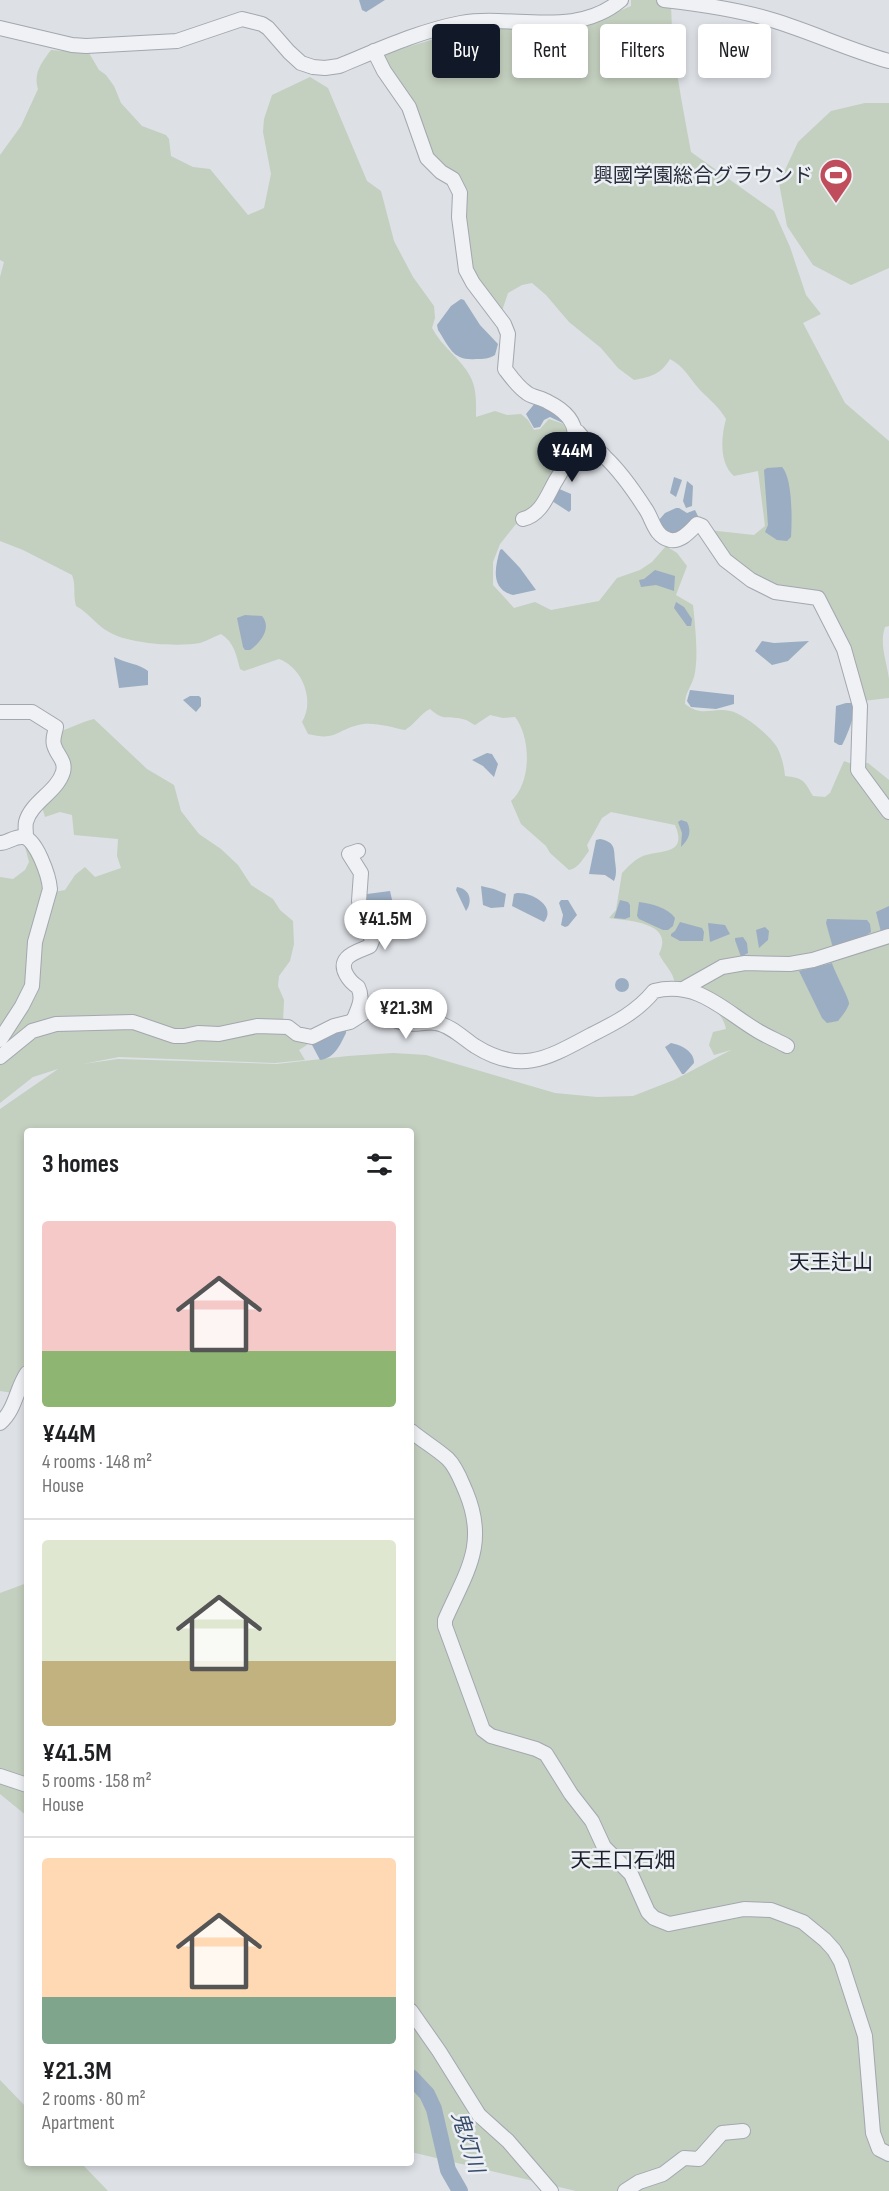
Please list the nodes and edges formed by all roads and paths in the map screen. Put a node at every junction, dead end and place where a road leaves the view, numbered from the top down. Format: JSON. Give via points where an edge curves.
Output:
{"nodes":[{"id":1,"x":621,"y":0,"type":"edge"},
{"id":2,"x":664,"y":0,"type":"edge"},
{"id":3,"x":0,"y":28,"type":"edge"},
{"id":4,"x":374,"y":51,"type":"junction"},
{"id":5,"x":889,"y":61,"type":"edge"},
{"id":6,"x":575,"y":431,"type":"junction"},
{"id":7,"x":523,"y":519,"type":"dead end"},
{"id":8,"x":0,"y":712,"type":"edge"},
{"id":9,"x":889,"y":812,"type":"edge"},
{"id":10,"x":26,"y":837,"type":"junction"},
{"id":11,"x":0,"y":843,"type":"edge"},
{"id":12,"x":358,"y":851,"type":"dead end"},
{"id":13,"x":889,"y":936,"type":"edge"},
{"id":14,"x":683,"y":989,"type":"junction"},
{"id":15,"x":354,"y":1019,"type":"junction"},
{"id":16,"x":0,"y":1040,"type":"edge"},
{"id":17,"x":787,"y":1046,"type":"dead end"},
{"id":18,"x":0,"y":1057,"type":"edge"},
{"id":19,"x":24,"y":1378,"type":"edge"},
{"id":20,"x":0,"y":1423,"type":"edge"},
{"id":21,"x":414,"y":1433,"type":"edge"},
{"id":22,"x":0,"y":1776,"type":"edge"},
{"id":23,"x":24,"y":1784,"type":"edge"},
{"id":24,"x":414,"y":2015,"type":"edge"},
{"id":25,"x":743,"y":2131,"type":"dead end"},
{"id":26,"x":889,"y":2154,"type":"edge"},
{"id":27,"x":551,"y":2191,"type":"edge"},
{"id":28,"x":624,"y":2191,"type":"edge"}],
"edges":[{"from":1,"to":4,"type":"street","via":[[579,20],[540,24],[478,20],[431,30]]},
{"from":2,"to":5,"type":"street","via":[[771,20]]},
{"from":3,"to":4,"type":"street","via":[[86,46],[177,41],[242,19],[268,28],[301,63],[313,67],[339,66]]},
{"from":4,"to":6,"type":"street","via":[[409,107],[427,158],[453,179],[460,193],[466,270],[508,334],[505,369],[528,395],[550,403],[573,420]]},
{"from":6,"to":7,"type":"street","via":[[574,445],[547,500]]},
{"from":6,"to":9,"type":"street","via":[[605,456],[647,510],[660,534],[669,540],[679,539],[697,524],[702,526],[725,560],[751,580],[775,592],[818,598],[844,649],[860,706],[858,770]]},
{"from":8,"to":10,"type":"street","via":[[32,712],[56,727],[53,738],[62,758],[62,773],[30,814]]},
{"from":10,"to":11,"type":"street"},
{"from":10,"to":16,"type":"street","via":[[33,841],[50,889],[35,942],[32,986]]},
{"from":12,"to":15,"type":"street","via":[[350,854],[361,873],[359,901],[372,941],[370,946],[347,957],[344,964],[350,983],[361,993]]},
{"from":13,"to":14,"type":"street","via":[[813,960],[722,967]]},
{"from":14,"to":15,"type":"street","via":[[654,991],[638,1009],[594,1034],[555,1054],[518,1063],[487,1052],[435,1022],[412,1025],[369,1010]]},
{"from":14,"to":17,"type":"street","via":[[712,1001]]},
{"from":15,"to":18,"type":"street","via":[[312,1037],[288,1028],[257,1026],[219,1034],[174,1036],[133,1022],[63,1023],[32,1031]]},
{"from":19,"to":20,"type":"street","via":[[13,1407]]},
{"from":21,"to":26,"type":"street","via":[[453,1465],[473,1512],[474,1551],[445,1620],[483,1730],[546,1754],[592,1821],[604,1847],[631,1874],[654,1918],[669,1924],[744,1909],[771,1910],[803,1922],[825,1940],[841,1962],[859,2015],[868,2050],[873,2133],[879,2149]]},
{"from":22,"to":23,"type":"street"},
{"from":24,"to":27,"type":"street","via":[[479,2115],[508,2141]]},
{"from":25,"to":28,"type":"street","via":[[722,2133],[699,2159],[684,2158],[663,2174]]}]}
